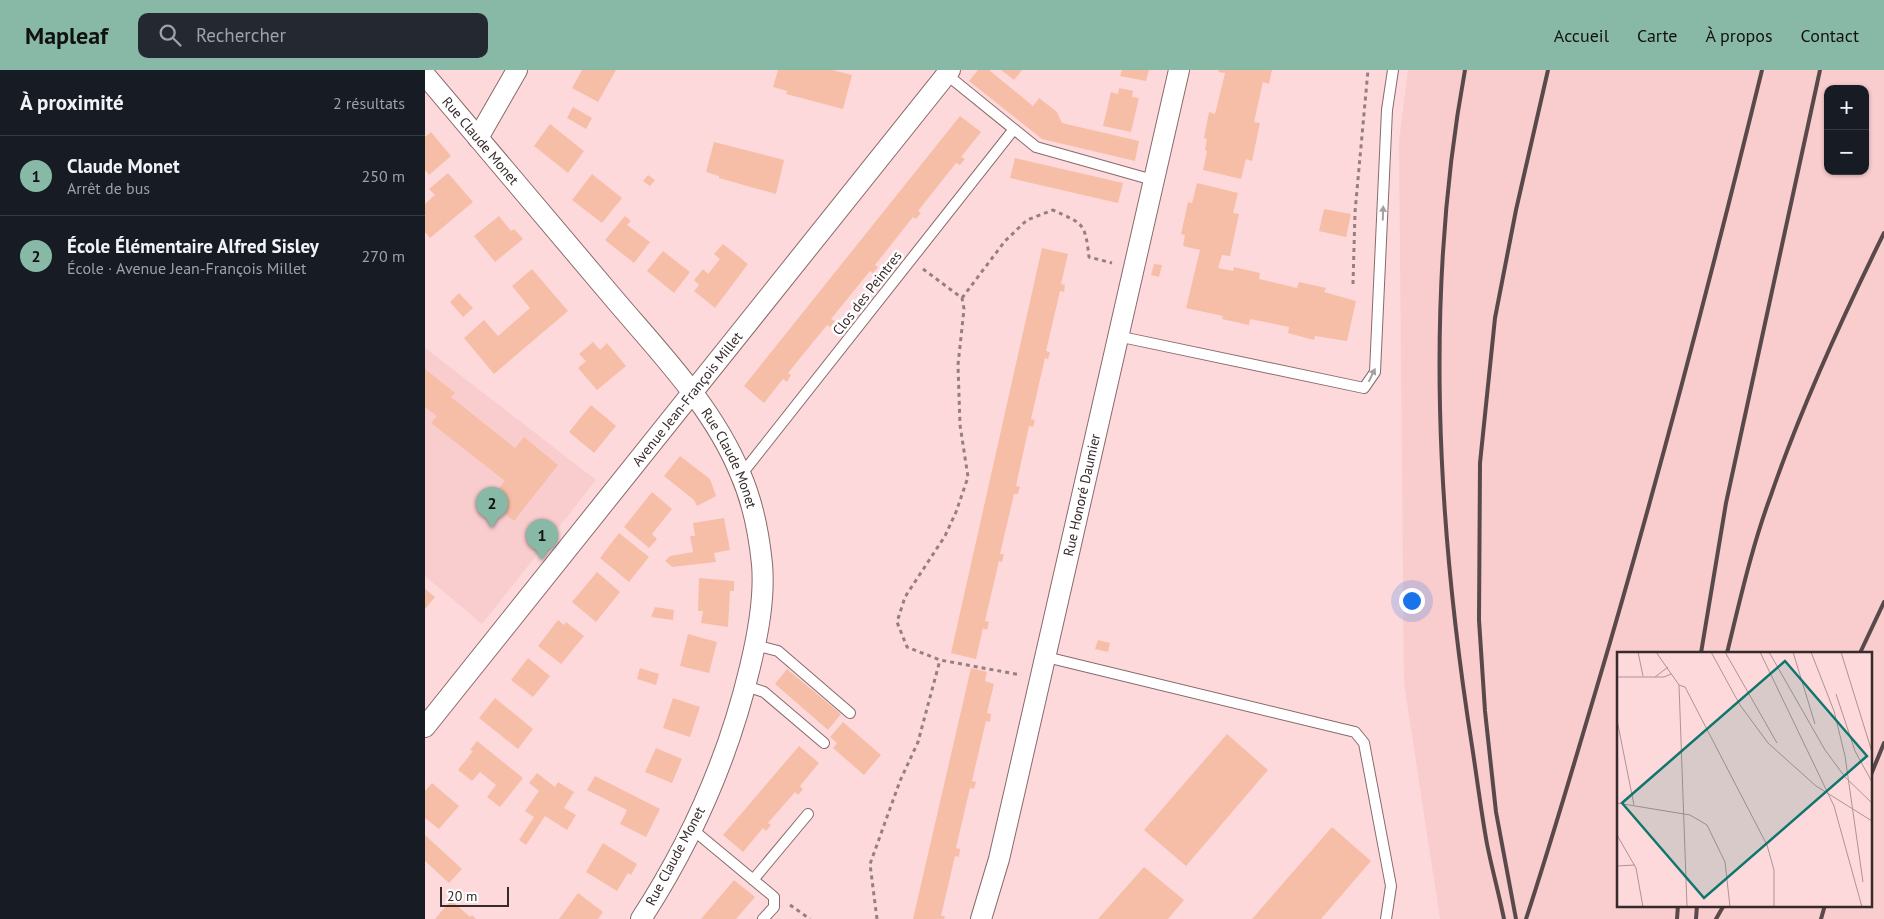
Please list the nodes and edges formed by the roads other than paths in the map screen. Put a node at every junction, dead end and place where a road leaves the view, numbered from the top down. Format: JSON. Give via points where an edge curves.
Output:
{"nodes":[{"id":1,"x":517,"y":70,"type":"edge"},
{"id":2,"x":1179,"y":70,"type":"edge"},
{"id":3,"x":1393,"y":70,"type":"edge"},
{"id":4,"x":948,"y":72,"type":"edge"},
{"id":5,"x":425,"y":75,"type":"edge"},
{"id":6,"x":1014,"y":129,"type":"junction"},
{"id":7,"x":479,"y":138,"type":"junction"},
{"id":8,"x":1153,"y":180,"type":"junction"},
{"id":9,"x":1117,"y":336,"type":"junction"},
{"id":10,"x":691,"y":393,"type":"junction"},
{"id":11,"x":741,"y":474,"type":"junction"},
{"id":12,"x":755,"y":645,"type":"junction"},
{"id":13,"x":1046,"y":657,"type":"junction"},
{"id":14,"x":746,"y":686,"type":"junction"},
{"id":15,"x":850,"y":713,"type":"dead end"},
{"id":16,"x":425,"y":727,"type":"edge"},
{"id":17,"x":824,"y":743,"type":"dead end"},
{"id":18,"x":808,"y":814,"type":"dead end"},
{"id":19,"x":693,"y":829,"type":"junction"},
{"id":20,"x":753,"y":880,"type":"junction"},
{"id":21,"x":641,"y":919,"type":"edge"},
{"id":22,"x":763,"y":919,"type":"edge"},
{"id":23,"x":981,"y":919,"type":"edge"},
{"id":24,"x":1386,"y":919,"type":"edge"}],
"edges":[{"from":1,"to":7,"type":"street"},
{"from":2,"to":8,"type":"street","name":"Rue Honoré Daumier"},
{"from":9,"to":3,"type":"lane","one_way":true,"via":[[1364,388],[1375,372],[1387,110]]},
{"from":4,"to":6,"type":"lane"},
{"from":4,"to":10,"type":"street","name":"Avenue Jean-François Millet"},
{"from":5,"to":7,"type":"street","name":"Rue Claude Monet"},
{"from":6,"to":8,"type":"lane","via":[[1036,147]]},
{"from":6,"to":11,"type":"lane","name":"Clos des Peintres"},
{"from":7,"to":10,"type":"street","name":"Rue Claude Monet"},
{"from":8,"to":9,"type":"street","name":"Rue Honoré Daumier"},
{"from":9,"to":13,"type":"street","name":"Rue Honoré Daumier"},
{"from":10,"to":11,"type":"street","name":"Rue Claude Monet","via":[[721,432]]},
{"from":10,"to":16,"type":"street","name":"Avenue Jean-François Millet"},
{"from":11,"to":12,"type":"street","name":"Rue Claude Monet","via":[[754,517],[762,565]]},
{"from":12,"to":14,"type":"street","name":"Rue Claude Monet"},
{"from":12,"to":15,"type":"lane","via":[[778,650]]},
{"from":13,"to":23,"type":"street","name":"Rue Honoré Daumier","via":[[999,859]]},
{"from":13,"to":24,"type":"lane","via":[[1355,732],[1364,743],[1391,886]]},
{"from":14,"to":17,"type":"lane","via":[[764,692]]},
{"from":14,"to":19,"type":"street","name":"Rue Claude Monet","via":[[724,754]]},
{"from":18,"to":20,"type":"lane"},
{"from":19,"to":20,"type":"lane"},
{"from":19,"to":21,"type":"street","name":"Rue Claude Monet"},
{"from":20,"to":22,"type":"lane","via":[[774,897],[774,907]]}]}
